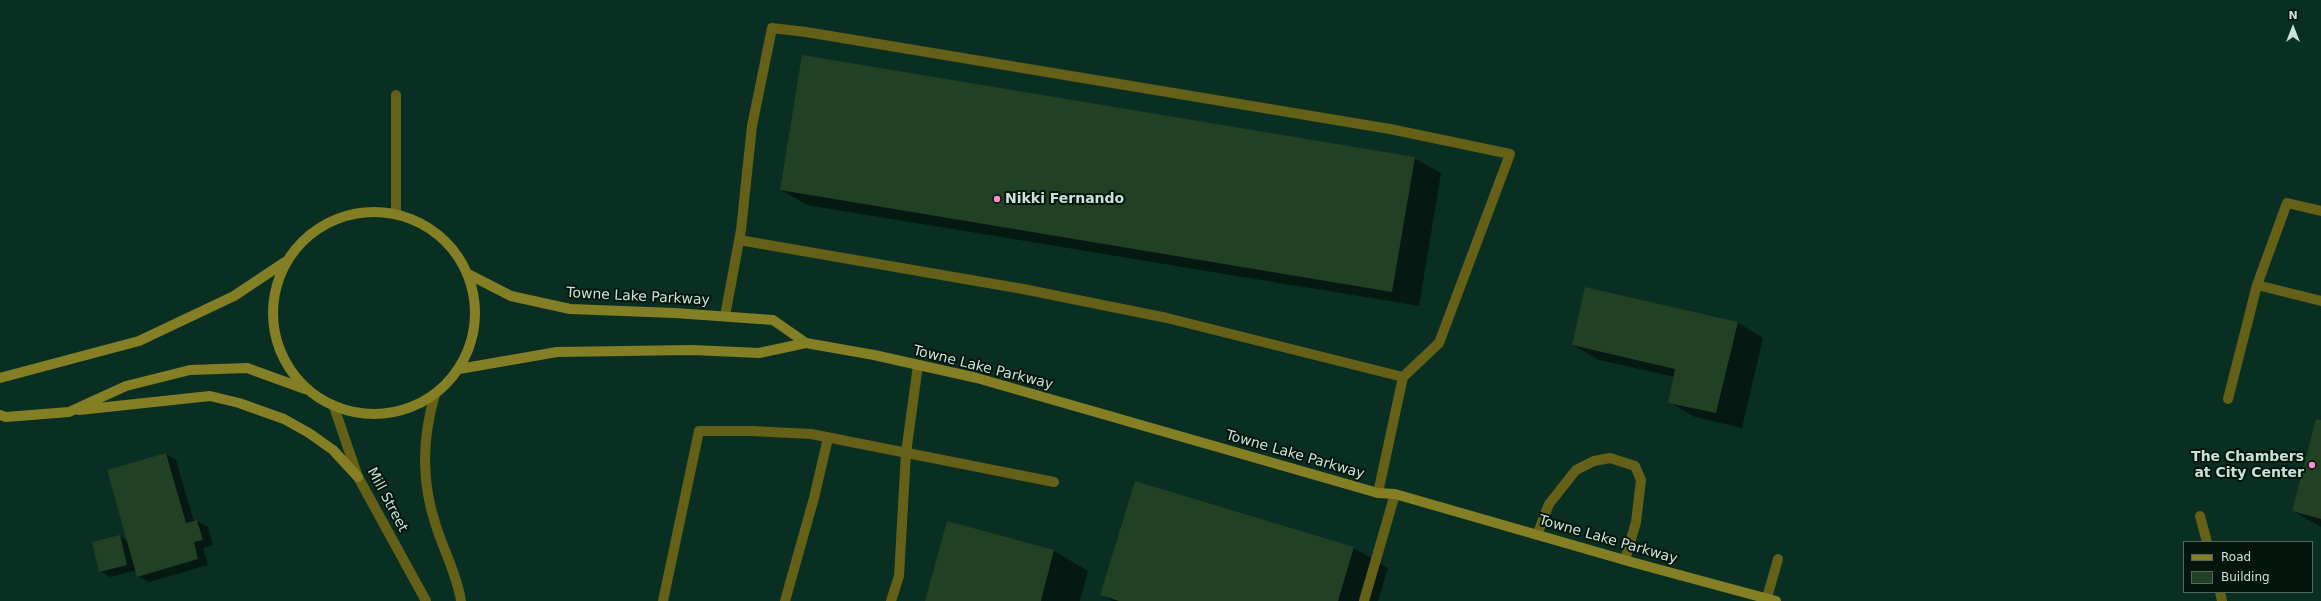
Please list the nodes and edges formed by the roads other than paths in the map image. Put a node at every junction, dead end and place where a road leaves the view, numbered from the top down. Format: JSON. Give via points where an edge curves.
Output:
{"nodes":[{"id":1,"x":396,"y":95,"type":"dead end"},
{"id":2,"x":2321,"y":211,"type":"edge"},
{"id":3,"x":396,"y":214,"type":"junction"},
{"id":4,"x":739,"y":240,"type":"junction"},
{"id":5,"x":285,"y":262,"type":"junction"},
{"id":6,"x":468,"y":274,"type":"junction"},
{"id":7,"x":2257,"y":284,"type":"junction"},
{"id":8,"x":2321,"y":302,"type":"edge"},
{"id":9,"x":725,"y":316,"type":"junction"},
{"id":10,"x":806,"y":343,"type":"junction"},
{"id":11,"x":918,"y":365,"type":"junction"},
{"id":12,"x":459,"y":369,"type":"junction"},
{"id":13,"x":1403,"y":377,"type":"junction"},
{"id":14,"x":0,"y":378,"type":"edge"},
{"id":15,"x":305,"y":389,"type":"junction"},
{"id":16,"x":435,"y":394,"type":"junction"},
{"id":17,"x":2228,"y":399,"type":"dead end"},
{"id":18,"x":334,"y":407,"type":"junction"},
{"id":19,"x":69,"y":412,"type":"junction"},
{"id":20,"x":0,"y":415,"type":"edge"},
{"id":21,"x":828,"y":438,"type":"junction"},
{"id":22,"x":906,"y":453,"type":"junction"},
{"id":23,"x":358,"y":477,"type":"junction"},
{"id":24,"x":1054,"y":482,"type":"dead end"},
{"id":25,"x":1378,"y":493,"type":"junction"},
{"id":26,"x":1395,"y":494,"type":"junction"},
{"id":27,"x":2200,"y":516,"type":"dead end"},
{"id":28,"x":1537,"y":535,"type":"junction"},
{"id":29,"x":2207,"y":541,"type":"edge"},
{"id":30,"x":1778,"y":559,"type":"dead end"},
{"id":31,"x":1624,"y":560,"type":"junction"},
{"id":32,"x":1769,"y":600,"type":"edge"},
{"id":33,"x":426,"y":601,"type":"edge"},
{"id":34,"x":461,"y":601,"type":"edge"},
{"id":35,"x":663,"y":601,"type":"edge"},
{"id":36,"x":785,"y":601,"type":"edge"},
{"id":37,"x":891,"y":601,"type":"edge"},
{"id":38,"x":1364,"y":601,"type":"edge"}],
"edges":[{"from":1,"to":3,"type":"street"},
{"from":2,"to":7,"type":"street","via":[[2287,203]]},
{"from":3,"to":5,"type":"main road","via":[[364,212],[333,220],[306,237]]},
{"from":3,"to":6,"type":"main road","via":[[426,226],[451,246]]},
{"from":4,"to":9,"type":"street"},
{"from":4,"to":13,"type":"street","via":[[1008,286],[1167,318]]},
{"from":4,"to":13,"type":"street","via":[[752,126],[772,28],[1390,129],[1510,154],[1439,343]]},
{"from":5,"to":14,"type":"main road","via":[[234,296],[139,341]]},
{"from":5,"to":15,"type":"main road","via":[[274,292],[272,327],[283,360]]},
{"from":6,"to":9,"type":"main road","name":"Towne Lake Parkway","via":[[511,296],[570,309]]},
{"from":6,"to":12,"type":"main road","via":[[476,305],[474,330]]},
{"from":7,"to":8,"type":"street"},
{"from":7,"to":17,"type":"street"},
{"from":9,"to":10,"type":"main road","name":"Towne Lake Parkway","via":[[773,320]]},
{"from":10,"to":11,"type":"main road","name":"Towne Lake Parkway"},
{"from":10,"to":12,"type":"main road","name":"Towne Lake Parkway","via":[[759,353],[692,350],[557,352]]},
{"from":11,"to":22,"type":"street"},
{"from":11,"to":25,"type":"main road","name":"Towne Lake Parkway","via":[[977,378]]},
{"from":12,"to":16,"type":"main road"},
{"from":13,"to":25,"type":"street"},
{"from":15,"to":18,"type":"main road"},
{"from":15,"to":19,"type":"main road","via":[[247,368],[190,370],[126,386]]},
{"from":16,"to":18,"type":"main road","via":[[403,410],[369,415]]},
{"from":16,"to":34,"type":"street","via":[[426,425],[425,479],[435,525]]},
{"from":18,"to":23,"type":"street","name":"Mill Street"},
{"from":19,"to":20,"type":"main road","via":[[6,417]]},
{"from":19,"to":23,"type":"main road","via":[[210,396],[284,419],[333,450]]},
{"from":21,"to":22,"type":"street"},
{"from":21,"to":35,"type":"street","via":[[751,431],[699,431]]},
{"from":21,"to":36,"type":"street"},
{"from":22,"to":24,"type":"street"},
{"from":22,"to":37,"type":"street","via":[[899,576]]},
{"from":23,"to":33,"type":"street","name":"Mill Street"},
{"from":25,"to":26,"type":"main road","name":"Towne Lake Parkway"},
{"from":26,"to":28,"type":"main road","name":"Towne Lake Parkway"},
{"from":26,"to":38,"type":"street"},
{"from":27,"to":29,"type":"street"},
{"from":28,"to":31,"type":"main road","name":"Towne Lake Parkway"},
{"from":28,"to":31,"type":"street","via":[[1549,504],[1576,470],[1594,461],[1610,458],[1635,466],[1641,480],[1636,522]]},
{"from":30,"to":32,"type":"street"},
{"from":31,"to":32,"type":"main road","name":"Towne Lake Parkway"}]}
